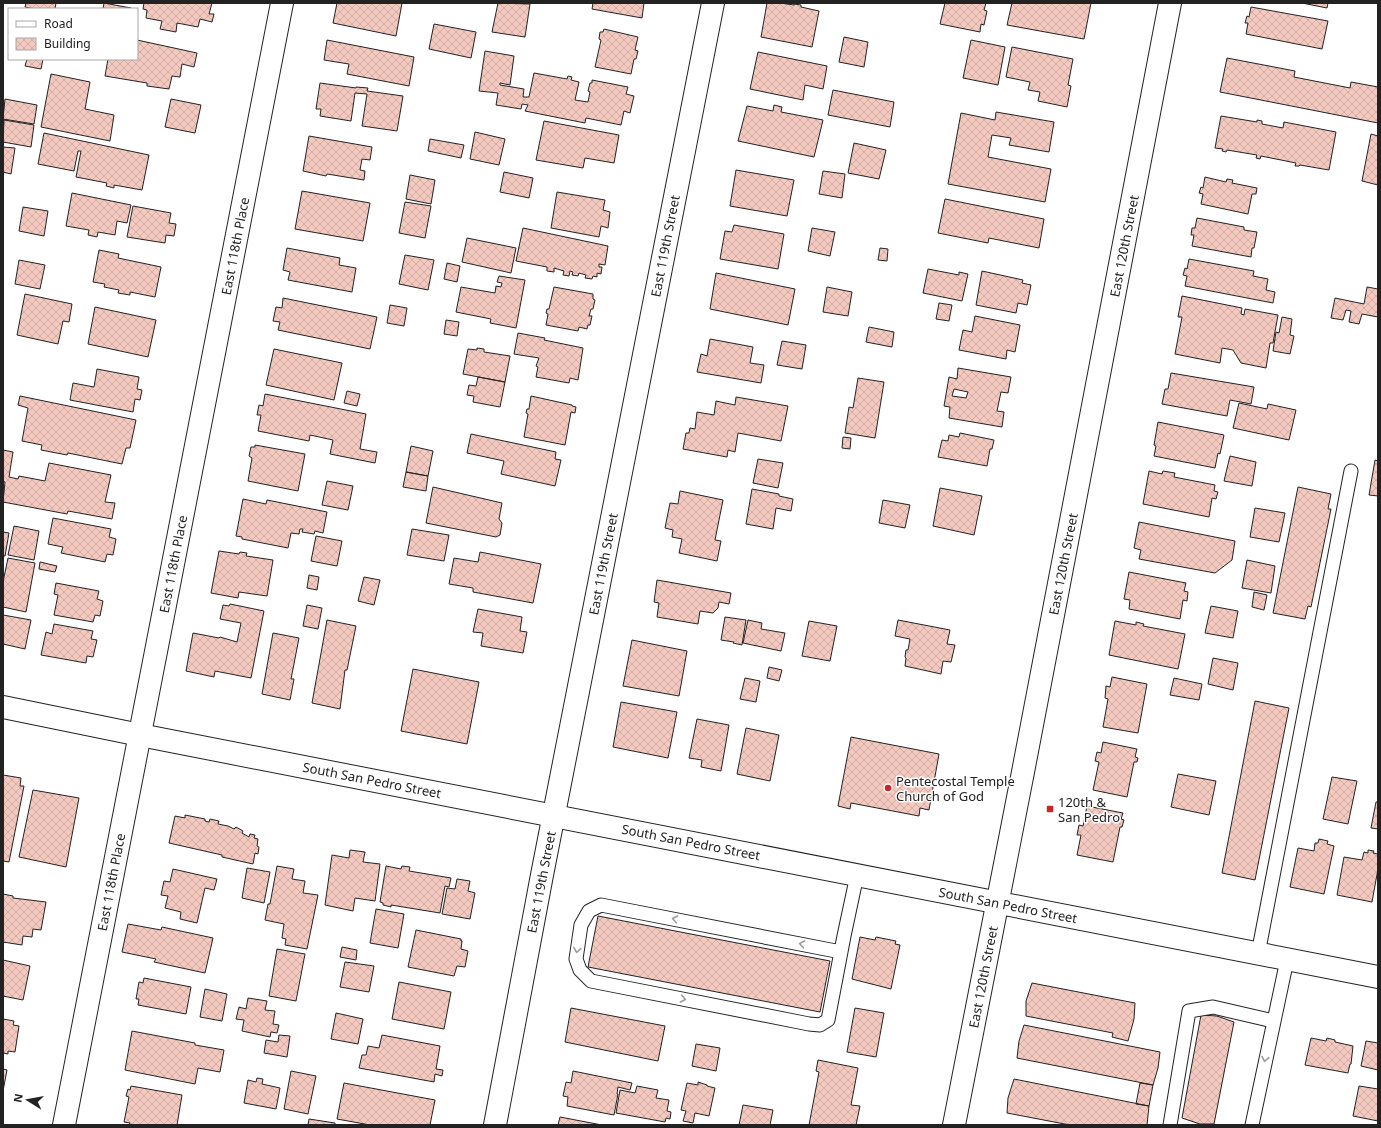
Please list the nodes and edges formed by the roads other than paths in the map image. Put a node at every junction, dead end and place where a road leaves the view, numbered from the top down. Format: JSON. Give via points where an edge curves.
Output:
{"nodes":[{"id":1,"x":282,"y":3,"type":"edge"},
{"id":2,"x":713,"y":3,"type":"edge"},
{"id":3,"x":1170,"y":3,"type":"edge"},
{"id":4,"x":1351,"y":471,"type":"dead end"},
{"id":5,"x":3,"y":707,"type":"edge"},
{"id":6,"x":140,"y":735,"type":"junction"},
{"id":7,"x":554,"y":816,"type":"junction"},
{"id":8,"x":857,"y":875,"type":"junction"},
{"id":9,"x":998,"y":902,"type":"junction"},
{"id":10,"x":840,"y":952,"type":"junction"},
{"id":11,"x":1258,"y":954,"type":"junction"},
{"id":12,"x":1287,"y":960,"type":"junction"},
{"id":13,"x":1378,"y":978,"type":"edge"},
{"id":14,"x":1273,"y":1021,"type":"junction"},
{"id":15,"x":64,"y":1125,"type":"edge"},
{"id":16,"x":495,"y":1125,"type":"edge"},
{"id":17,"x":954,"y":1125,"type":"edge"},
{"id":18,"x":1170,"y":1125,"type":"edge"},
{"id":19,"x":1252,"y":1125,"type":"edge"}],
"edges":[{"from":1,"to":6,"type":"street","name":"East 118th Place"},
{"from":2,"to":7,"type":"street","name":"East 119th Street"},
{"from":3,"to":9,"type":"street","name":"East 120th Street"},
{"from":4,"to":11,"type":"lane"},
{"from":5,"to":6,"type":"street","name":"South San Pedro Street"},
{"from":6,"to":7,"type":"street","name":"South San Pedro Street"},
{"from":6,"to":15,"type":"street","name":"East 118th Place"},
{"from":7,"to":8,"type":"street","name":"South San Pedro Street"},
{"from":7,"to":16,"type":"street","name":"East 119th Street"},
{"from":8,"to":9,"type":"street","name":"South San Pedro Street"},
{"from":8,"to":10,"type":"lane"},
{"from":9,"to":11,"type":"street","name":"South San Pedro Street"},
{"from":9,"to":17,"type":"street","name":"East 120th Street"},
{"from":10,"to":10,"type":"lane","one_way":true,"via":[[602,905],[589,911],[581,925],[576,959],[580,970],[591,981],[820,1025],[828,1020]]},
{"from":11,"to":12,"type":"street","name":"South San Pedro Street"},
{"from":12,"to":13,"type":"street","name":"South San Pedro Street"},
{"from":12,"to":14,"type":"lane"},
{"from":14,"to":18,"type":"lane","via":[[1213,1008],[1189,1011]]},
{"from":14,"to":19,"type":"lane","one_way":true}]}
